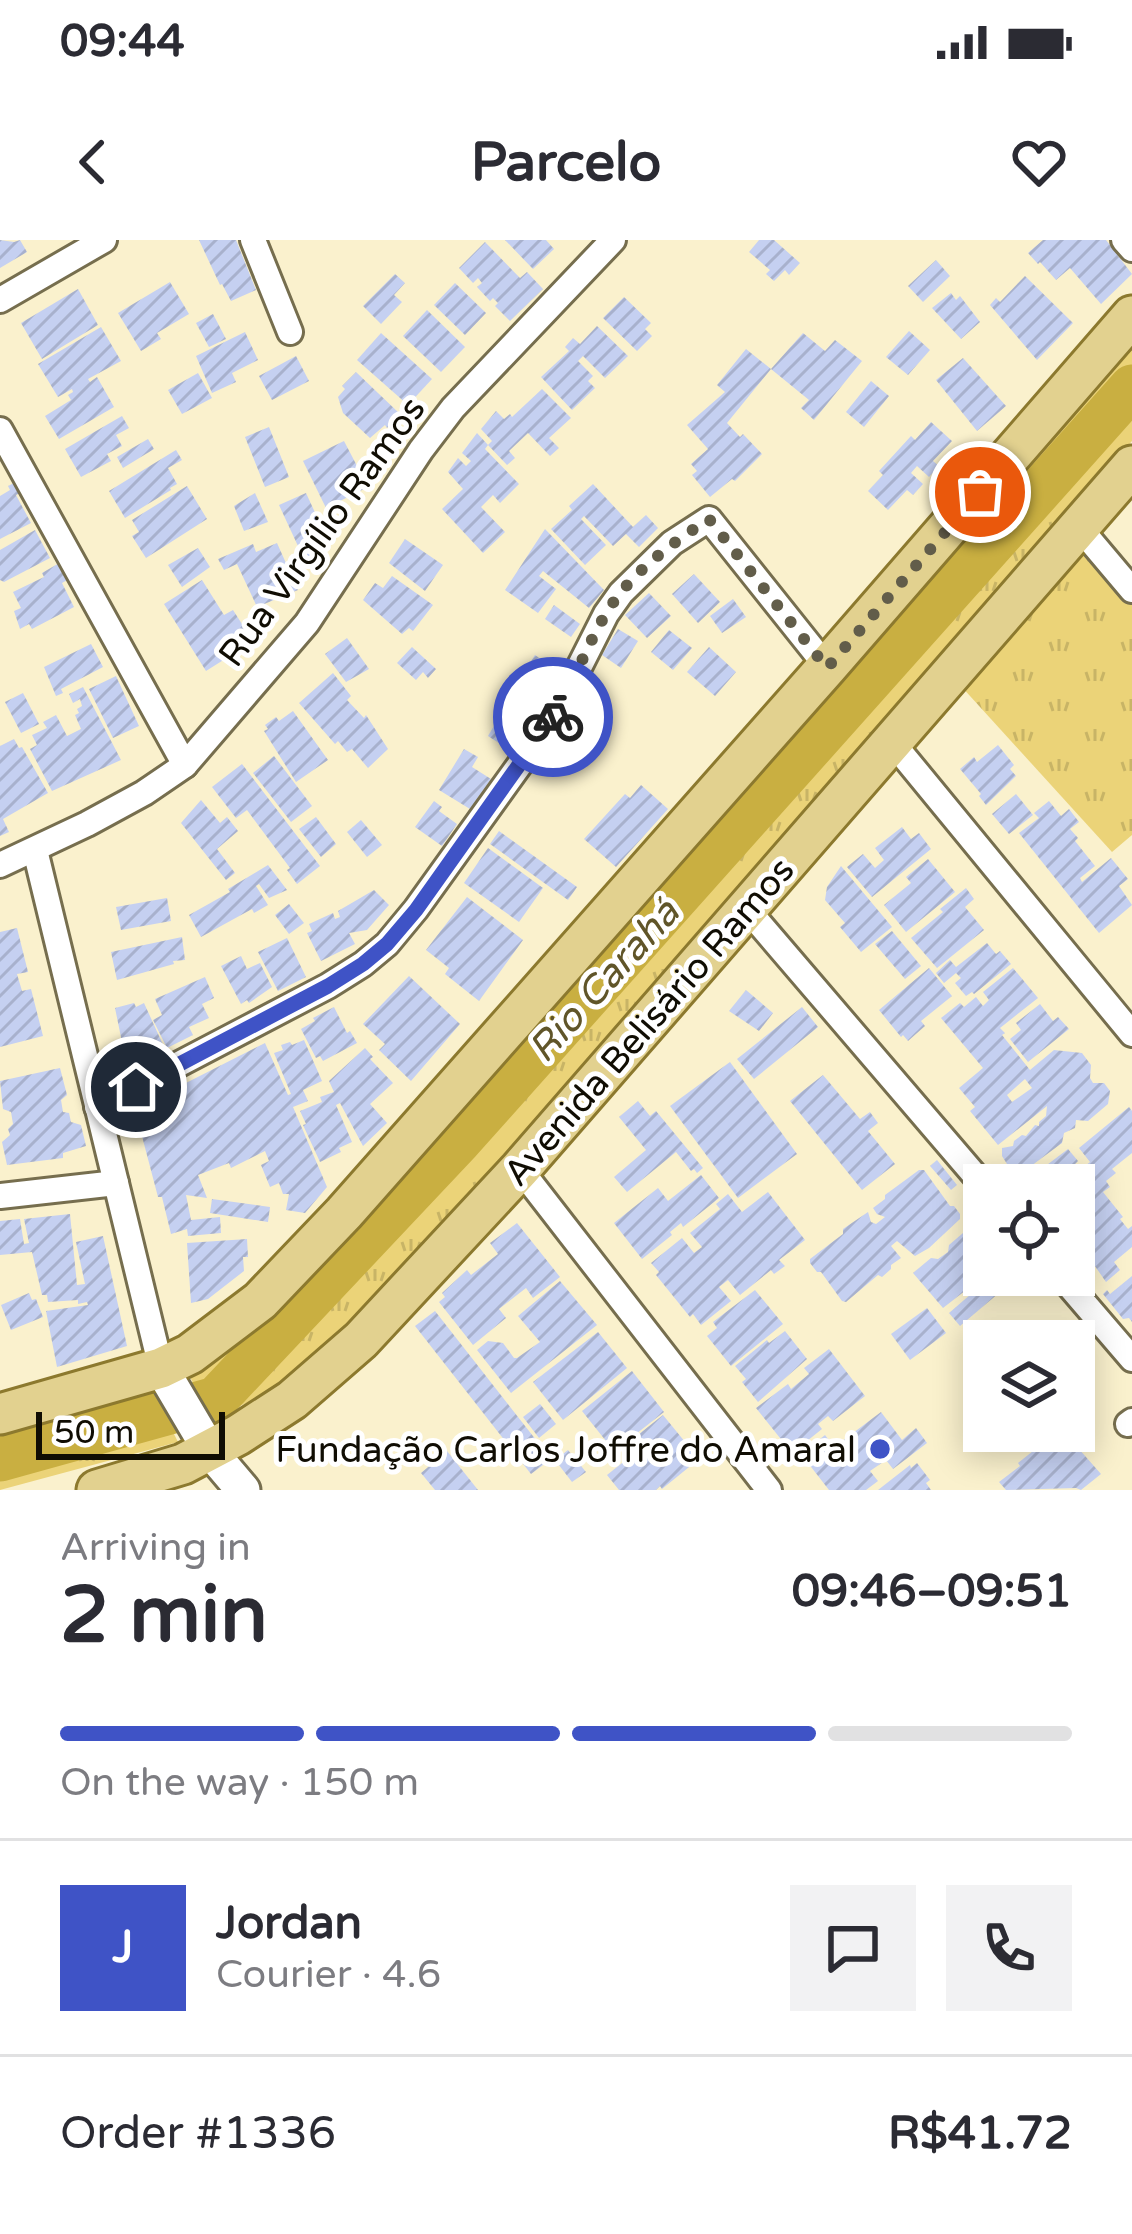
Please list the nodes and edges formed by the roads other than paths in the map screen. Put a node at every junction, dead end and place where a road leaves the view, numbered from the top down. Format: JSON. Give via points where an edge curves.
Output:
{"nodes":[{"id":1,"x":104,"y":240,"type":"edge"},
{"id":2,"x":253,"y":240,"type":"edge"},
{"id":3,"x":613,"y":240,"type":"edge"},
{"id":4,"x":1124,"y":240,"type":"edge"},
{"id":5,"x":1132,"y":249,"type":"edge"},
{"id":6,"x":0,"y":300,"type":"edge"},
{"id":7,"x":1132,"y":316,"type":"edge"},
{"id":8,"x":290,"y":332,"type":"dead end"},
{"id":9,"x":0,"y":430,"type":"edge"},
{"id":10,"x":1132,"y":466,"type":"edge"},
{"id":11,"x":1078,"y":526,"type":"junction"},
{"id":12,"x":1132,"y":590,"type":"edge"},
{"id":13,"x":827,"y":668,"type":"junction"},
{"id":14,"x":892,"y":742,"type":"junction"},
{"id":15,"x":185,"y":765,"type":"junction"},
{"id":16,"x":34,"y":850,"type":"junction"},
{"id":17,"x":0,"y":865,"type":"edge"},
{"id":18,"x":746,"y":908,"type":"junction"},
{"id":19,"x":1132,"y":1034,"type":"edge"},
{"id":20,"x":97,"y":1107,"type":"junction"},
{"id":21,"x":965,"y":1164,"type":"edge"},
{"id":22,"x":520,"y":1169,"type":"junction"},
{"id":23,"x":116,"y":1183,"type":"junction"},
{"id":24,"x":0,"y":1196,"type":"edge"},
{"id":25,"x":1078,"y":1296,"type":"edge"},
{"id":26,"x":1132,"y":1359,"type":"edge"},
{"id":27,"x":168,"y":1380,"type":"junction"},
{"id":28,"x":0,"y":1414,"type":"edge"},
{"id":29,"x":204,"y":1441,"type":"junction"},
{"id":30,"x":97,"y":1490,"type":"edge"},
{"id":31,"x":243,"y":1490,"type":"edge"},
{"id":32,"x":769,"y":1490,"type":"edge"}],
"edges":[{"from":1,"to":6,"type":"street"},
{"from":2,"to":8,"type":"street"},
{"from":3,"to":15,"type":"street","name":"Rua Virgílio Ramos","via":[[453,408],[307,623]]},
{"from":4,"to":5,"type":"street"},
{"from":7,"to":13,"type":"main road"},
{"from":9,"to":15,"type":"street"},
{"from":10,"to":11,"type":"main road","name":"Avenida Belisário Ramos"},
{"from":11,"to":12,"type":"street"},
{"from":11,"to":14,"type":"main road","name":"Avenida Belisário Ramos"},
{"from":13,"to":20,"type":"street","via":[[709,519],[621,592],[554,717],[387,944],[328,986]]},
{"from":13,"to":27,"type":"main road","via":[[293,1268]]},
{"from":14,"to":18,"type":"main road","name":"Avenida Belisário Ramos"},
{"from":14,"to":19,"type":"street"},
{"from":15,"to":16,"type":"street","name":"Rua Virgílio Ramos"},
{"from":16,"to":17,"type":"street","name":"Rua Virgílio Ramos"},
{"from":16,"to":20,"type":"street"},
{"from":18,"to":21,"type":"street"},
{"from":18,"to":22,"type":"main road","name":"Avenida Belisário Ramos"},
{"from":20,"to":23,"type":"street"},
{"from":22,"to":29,"type":"main road","name":"Avenida Belisário Ramos","via":[[327,1372],[262,1421]]},
{"from":22,"to":32,"type":"street"},
{"from":23,"to":24,"type":"street"},
{"from":23,"to":27,"type":"street"},
{"from":25,"to":26,"type":"street"},
{"from":27,"to":28,"type":"main road"},
{"from":27,"to":29,"type":"main road"},
{"from":29,"to":30,"type":"main road","name":"Avenida Belisário Ramos","via":[[167,1469]]},
{"from":29,"to":31,"type":"main road"}]}
